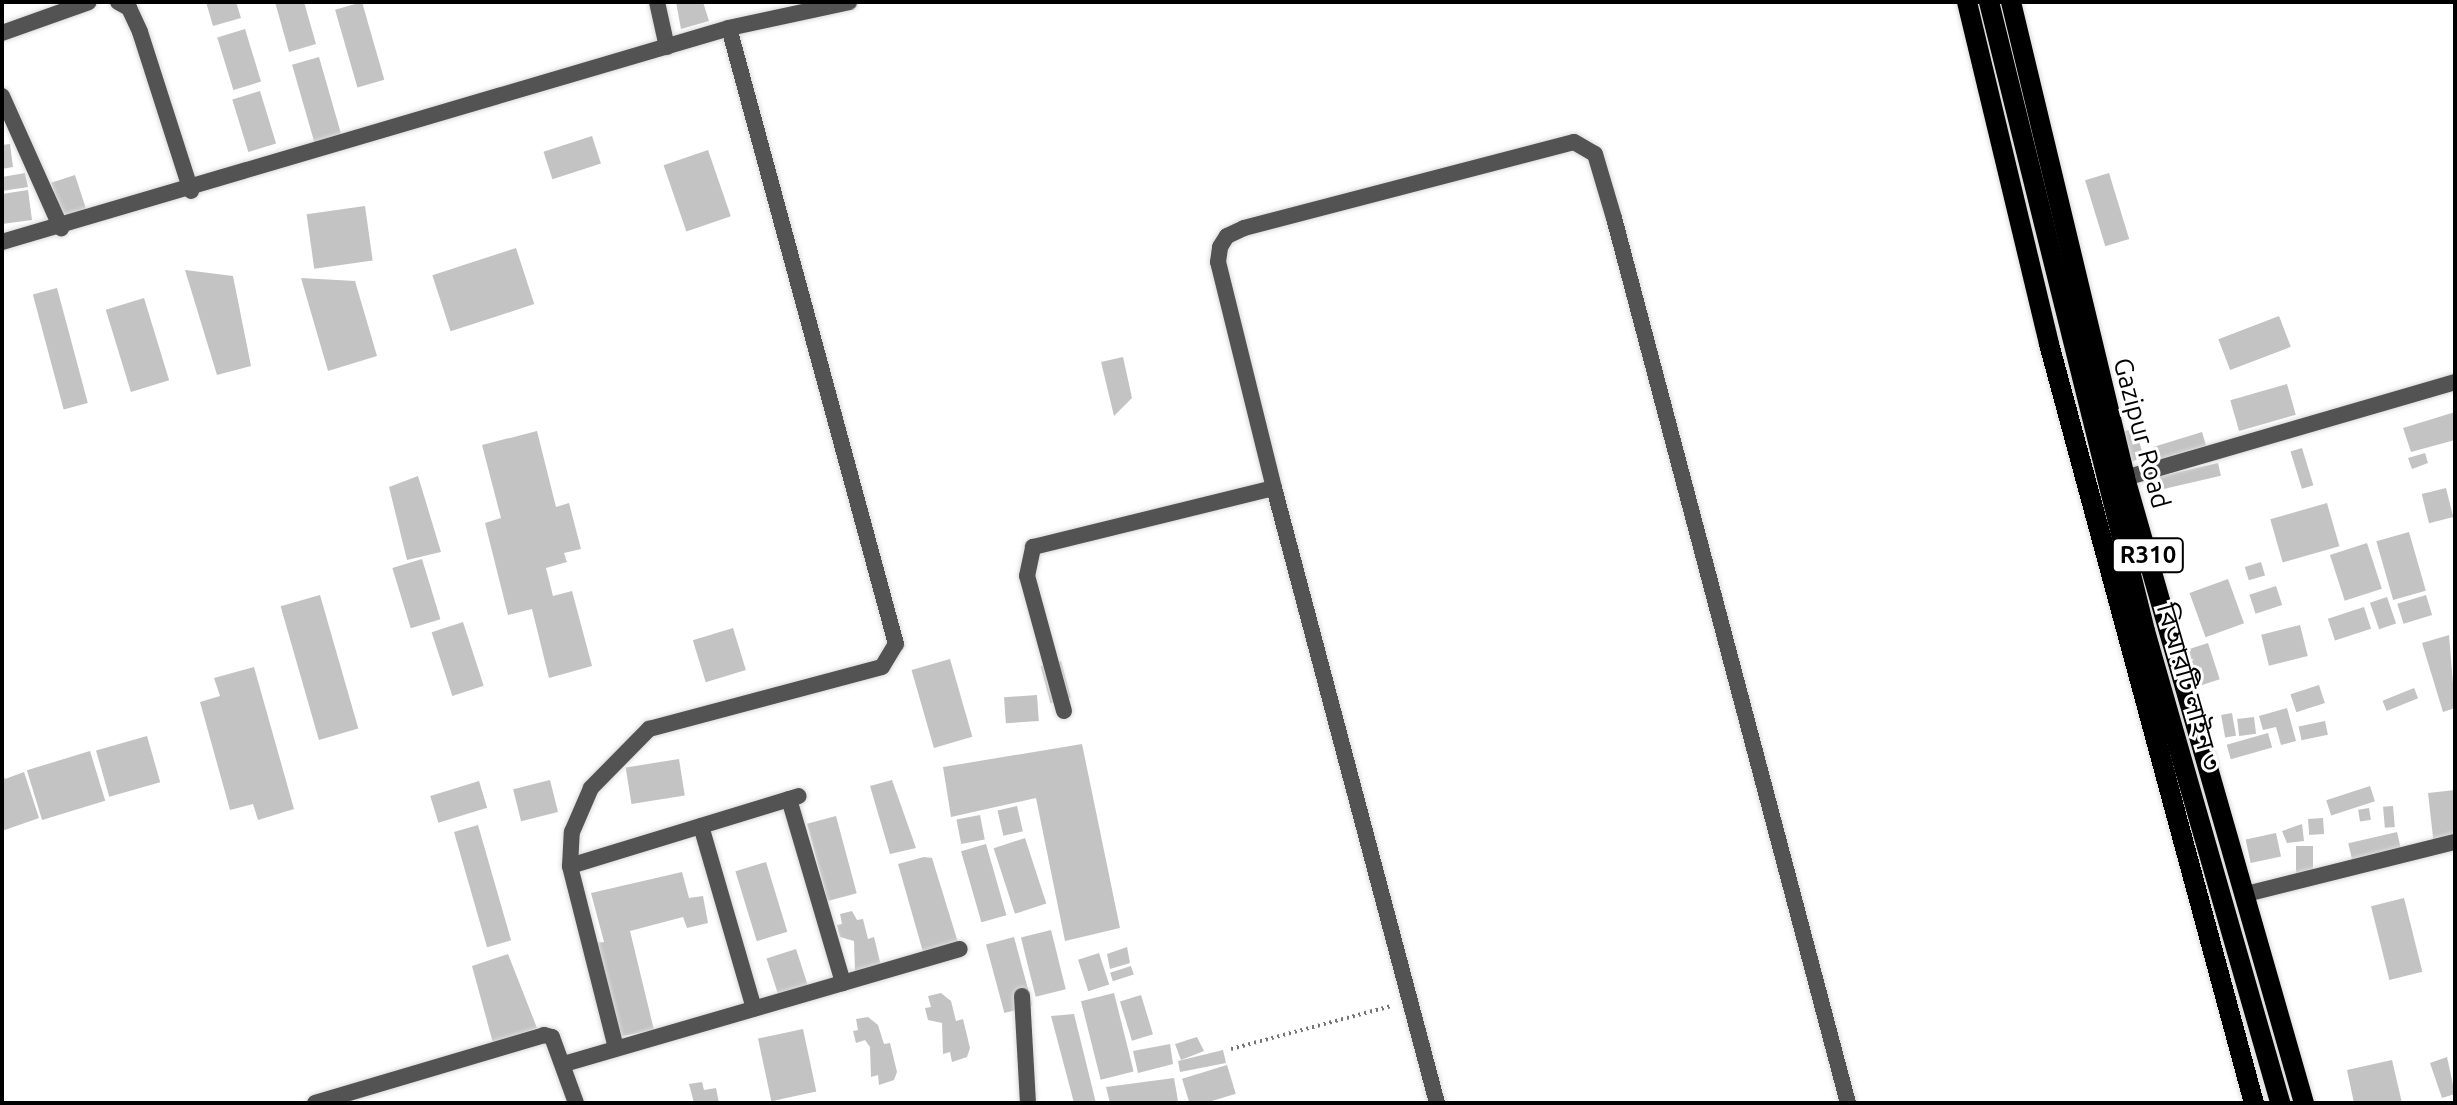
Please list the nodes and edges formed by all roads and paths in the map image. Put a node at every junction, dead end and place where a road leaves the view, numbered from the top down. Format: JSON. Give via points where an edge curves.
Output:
{"nodes":[{"id":1,"x":89,"y":2,"type":"edge"},
{"id":2,"x":118,"y":2,"type":"edge"},
{"id":3,"x":657,"y":2,"type":"edge"},
{"id":4,"x":849,"y":2,"type":"edge"},
{"id":5,"x":1967,"y":2,"type":"edge"},
{"id":6,"x":1989,"y":2,"type":"edge"},
{"id":7,"x":2011,"y":2,"type":"edge"},
{"id":8,"x":729,"y":28,"type":"junction"},
{"id":9,"x":2,"y":33,"type":"edge"},
{"id":10,"x":667,"y":47,"type":"junction"},
{"id":11,"x":2,"y":96,"type":"edge"},
{"id":12,"x":191,"y":191,"type":"junction"},
{"id":13,"x":61,"y":228,"type":"junction"},
{"id":14,"x":2,"y":242,"type":"edge"},
{"id":15,"x":2455,"y":382,"type":"edge"},
{"id":16,"x":2125,"y":478,"type":"junction"},
{"id":17,"x":1274,"y":488,"type":"junction"},
{"id":18,"x":1064,"y":711,"type":"dead end"},
{"id":19,"x":701,"y":826,"type":"junction"},
{"id":20,"x":2455,"y":842,"type":"edge"},
{"id":21,"x":570,"y":866,"type":"junction"},
{"id":22,"x":2246,"y":894,"type":"junction"},
{"id":23,"x":960,"y":949,"type":"dead end"},
{"id":24,"x":843,"y":983,"type":"junction"},
{"id":25,"x":1022,"y":996,"type":"dead end"},
{"id":26,"x":1409,"y":999,"type":"junction"},
{"id":27,"x":754,"y":1008,"type":"junction"},
{"id":28,"x":616,"y":1048,"type":"junction"},
{"id":29,"x":1231,"y":1049,"type":"dead end"},
{"id":30,"x":564,"y":1064,"type":"junction"},
{"id":31,"x":315,"y":1103,"type":"edge"},
{"id":32,"x":576,"y":1103,"type":"edge"},
{"id":33,"x":1028,"y":1103,"type":"edge"},
{"id":34,"x":1437,"y":1103,"type":"edge"},
{"id":35,"x":1848,"y":1103,"type":"edge"},
{"id":36,"x":2254,"y":1103,"type":"edge"},
{"id":37,"x":2280,"y":1103,"type":"edge"},
{"id":38,"x":2304,"y":1103,"type":"edge"}],
"edges":[{"from":1,"to":9,"type":"street"},
{"from":2,"to":12,"type":"street","via":[[129,8],[140,32]]},
{"from":3,"to":10,"type":"street"},
{"from":4,"to":8,"type":"street"},
{"from":5,"to":36,"type":"main road","number":"R310","via":[[2049,344]]},
{"from":6,"to":37,"type":"main road","name":"বিআরটি লাইন ৩","via":[[2137,601]]},
{"from":7,"to":16,"type":"main road","name":"Gazipur Road","number":"R310"},
{"from":8,"to":10,"type":"street"},
{"from":8,"to":21,"type":"street","via":[[896,644],[882,667],[649,729],[591,788],[572,832]]},
{"from":10,"to":12,"type":"street"},
{"from":11,"to":13,"type":"street"},
{"from":12,"to":13,"type":"street"},
{"from":13,"to":14,"type":"street"},
{"from":15,"to":16,"type":"street"},
{"from":16,"to":22,"type":"main road","name":"Gazipur Road","number":"R310"},
{"from":17,"to":18,"type":"street","via":[[1033,547],[1027,576]]},
{"from":17,"to":26,"type":"street"},
{"from":17,"to":35,"type":"street","via":[[1218,262],[1227,236],[1559,146],[1587,144],[1618,233]]},
{"from":19,"to":21,"type":"street"},
{"from":19,"to":24,"type":"street","via":[[794,798]]},
{"from":19,"to":27,"type":"street"},
{"from":20,"to":22,"type":"street"},
{"from":21,"to":28,"type":"street"},
{"from":22,"to":38,"type":"main road","name":"Gazipur Road","number":"R310"},
{"from":23,"to":24,"type":"street"},
{"from":24,"to":27,"type":"street"},
{"from":25,"to":33,"type":"street"},
{"from":26,"to":29,"type":"path"},
{"from":26,"to":34,"type":"street"},
{"from":27,"to":28,"type":"street"},
{"from":28,"to":30,"type":"street"},
{"from":30,"to":31,"type":"street","via":[[552,1037],[544,1035]]},
{"from":30,"to":32,"type":"street"}]}
